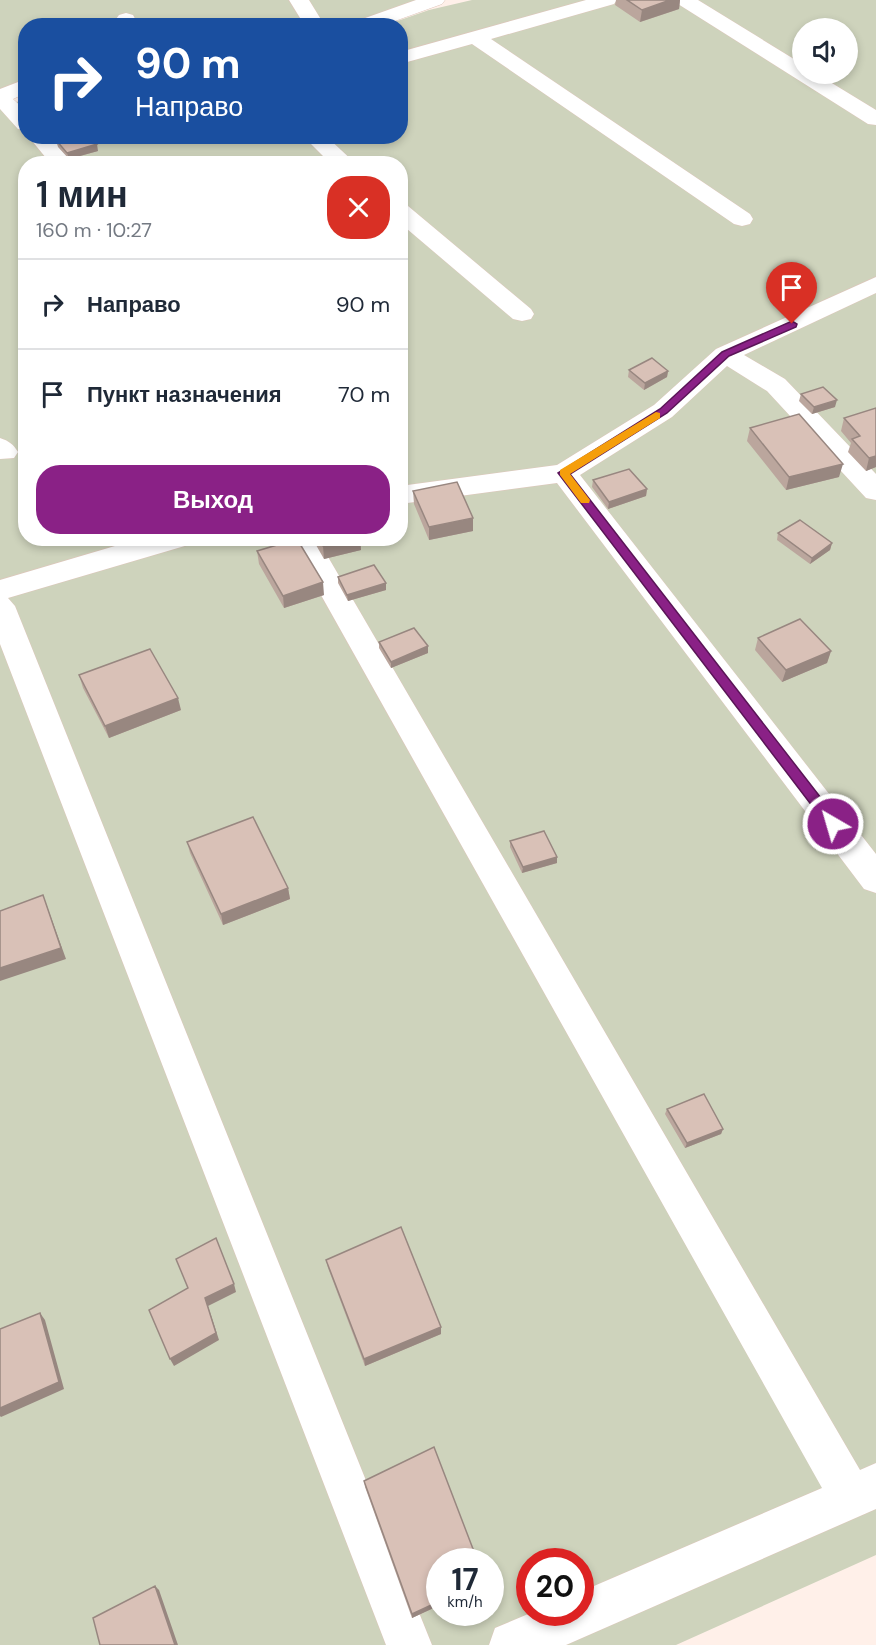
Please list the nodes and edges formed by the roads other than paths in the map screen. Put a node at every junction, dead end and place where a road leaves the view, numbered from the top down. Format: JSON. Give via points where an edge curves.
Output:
{"nodes":[{"id":1,"x":299,"y":0,"type":"edge"},
{"id":2,"x":435,"y":0,"type":"edge"},
{"id":3,"x":607,"y":0,"type":"edge"},
{"id":4,"x":685,"y":0,"type":"edge"},
{"id":5,"x":310,"y":18,"type":"edge"},
{"id":6,"x":384,"y":18,"type":"edge"},
{"id":7,"x":475,"y":37,"type":"junction"},
{"id":8,"x":408,"y":56,"type":"edge"},
{"id":9,"x":792,"y":66,"type":"edge"},
{"id":10,"x":820,"y":84,"type":"edge"},
{"id":11,"x":18,"y":89,"type":"edge"},
{"id":12,"x":18,"y":94,"type":"edge"},
{"id":13,"x":0,"y":97,"type":"edge"},
{"id":14,"x":18,"y":116,"type":"edge"},
{"id":15,"x":876,"y":119,"type":"edge"},
{"id":16,"x":45,"y":144,"type":"edge"},
{"id":17,"x":322,"y":144,"type":"edge"},
{"id":18,"x":56,"y":156,"type":"edge"},
{"id":19,"x":336,"y":156,"type":"edge"},
{"id":20,"x":408,"y":218,"type":"edge"},
{"id":21,"x":742,"y":219,"type":"dead end"},
{"id":22,"x":876,"y":284,"type":"edge"},
{"id":23,"x":522,"y":314,"type":"dead end"},
{"id":24,"x":725,"y":354,"type":"junction"},
{"id":25,"x":564,"y":473,"type":"junction"},
{"id":26,"x":876,"y":491,"type":"edge"},
{"id":27,"x":408,"y":494,"type":"edge"},
{"id":28,"x":151,"y":546,"type":"edge"},
{"id":29,"x":308,"y":546,"type":"edge"},
{"id":30,"x":0,"y":590,"type":"edge"},
{"id":31,"x":0,"y":606,"type":"edge"},
{"id":32,"x":876,"y":879,"type":"edge"},
{"id":33,"x":864,"y":1491,"type":"edge"},
{"id":34,"x":409,"y":1645,"type":"edge"},
{"id":35,"x":512,"y":1645,"type":"edge"}],
"edges":[{"from":1,"to":5,"type":"lane"},
{"from":2,"to":6,"type":"lane"},
{"from":3,"to":7,"type":"lane"},
{"from":4,"to":9,"type":"lane"},
{"from":7,"to":8,"type":"lane"},
{"from":7,"to":21,"type":"lane"},
{"from":10,"to":15,"type":"lane"},
{"from":11,"to":13,"type":"lane"},
{"from":12,"to":13,"type":"lane"},
{"from":13,"to":14,"type":"lane"},
{"from":16,"to":18,"type":"lane"},
{"from":17,"to":19,"type":"lane"},
{"from":20,"to":23,"type":"lane"},
{"from":22,"to":24,"type":"lane"},
{"from":24,"to":25,"type":"lane","via":[[663,411]]},
{"from":24,"to":26,"type":"lane","via":[[776,385]]},
{"from":25,"to":27,"type":"lane"},
{"from":25,"to":32,"type":"lane"},
{"from":28,"to":30,"type":"lane"},
{"from":29,"to":33,"type":"lane"},
{"from":31,"to":34,"type":"lane"},
{"from":33,"to":35,"type":"lane"}]}
